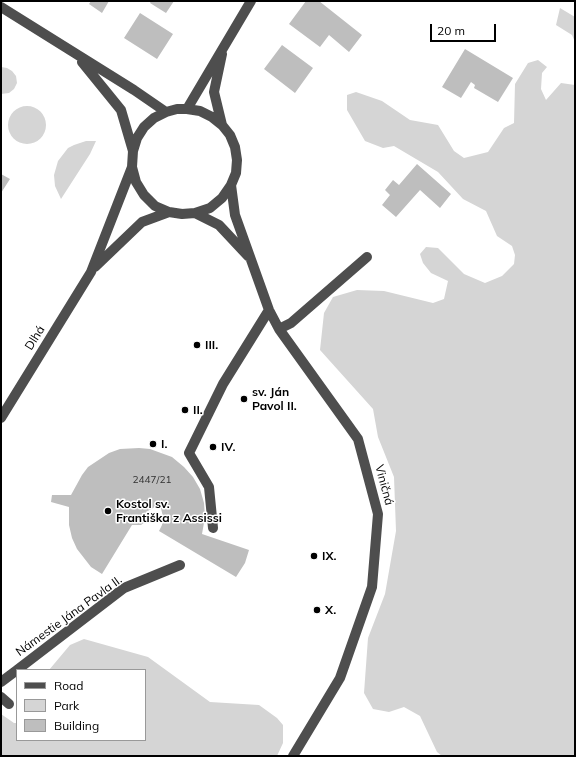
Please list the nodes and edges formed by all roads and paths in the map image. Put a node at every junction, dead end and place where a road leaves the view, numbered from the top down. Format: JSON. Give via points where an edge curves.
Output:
{"nodes":[{"id":1,"x":251,"y":1,"type":"edge"},
{"id":2,"x":1,"y":8,"type":"edge"},
{"id":3,"x":224,"y":44,"type":"junction"},
{"id":4,"x":77,"y":56,"type":"junction"},
{"id":5,"x":188,"y":109,"type":"junction"},
{"id":6,"x":166,"y":112,"type":"junction"},
{"id":7,"x":222,"y":125,"type":"junction"},
{"id":8,"x":133,"y":151,"type":"junction"},
{"id":9,"x":132,"y":168,"type":"junction"},
{"id":10,"x":231,"y":185,"type":"junction"},
{"id":11,"x":169,"y":212,"type":"junction"},
{"id":12,"x":196,"y":213,"type":"junction"},
{"id":13,"x":367,"y":257,"type":"dead end"},
{"id":14,"x":250,"y":259,"type":"junction"},
{"id":15,"x":91,"y":272,"type":"junction"},
{"id":16,"x":269,"y":310,"type":"junction"},
{"id":17,"x":279,"y":329,"type":"junction"},
{"id":18,"x":1,"y":418,"type":"edge"},
{"id":19,"x":213,"y":528,"type":"dead end"},
{"id":20,"x":180,"y":565,"type":"dead end"},
{"id":21,"x":18,"y":669,"type":"edge"},
{"id":22,"x":16,"y":671,"type":"edge"},
{"id":23,"x":1,"y":682,"type":"edge"},
{"id":24,"x":293,"y":756,"type":"edge"}],
"edges":[{"from":1,"to":3,"type":"street"},
{"from":2,"to":4,"type":"street"},
{"from":3,"to":5,"type":"street"},
{"from":3,"to":7,"type":"street","via":[[214,92]]},
{"from":4,"to":6,"type":"street"},
{"from":4,"to":8,"type":"street","via":[[121,110]]},
{"from":5,"to":6,"type":"street"},
{"from":5,"to":7,"type":"street","via":[[200,111]]},
{"from":6,"to":8,"type":"street","via":[[144,127]]},
{"from":7,"to":10,"type":"street","via":[[230,135],[237,160],[236,173]]},
{"from":8,"to":9,"type":"street"},
{"from":9,"to":11,"type":"street","via":[[144,196],[155,206]]},
{"from":9,"to":15,"type":"street"},
{"from":10,"to":12,"type":"street","via":[[222,198],[210,208]]},
{"from":10,"to":14,"type":"street","name":"Viničná","via":[[235,215]]},
{"from":11,"to":12,"type":"street"},
{"from":11,"to":15,"type":"street","via":[[142,222]]},
{"from":12,"to":14,"type":"street","via":[[218,225]]},
{"from":13,"to":17,"type":"street","via":[[291,323]]},
{"from":14,"to":16,"type":"street","name":"Viničná"},
{"from":15,"to":18,"type":"street","name":"Dlhá"},
{"from":16,"to":17,"type":"street","name":"Viničná"},
{"from":16,"to":19,"type":"street","via":[[223,384],[189,453],[209,487]]},
{"from":17,"to":24,"type":"street","name":"Viničná","via":[[358,439],[378,514],[372,587],[340,678]]},
{"from":20,"to":21,"type":"street","name":"Námestie Jána Pavla II.","via":[[124,588]]},
{"from":22,"to":23,"type":"street","name":"Námestie Jána Pavla II."}]}
